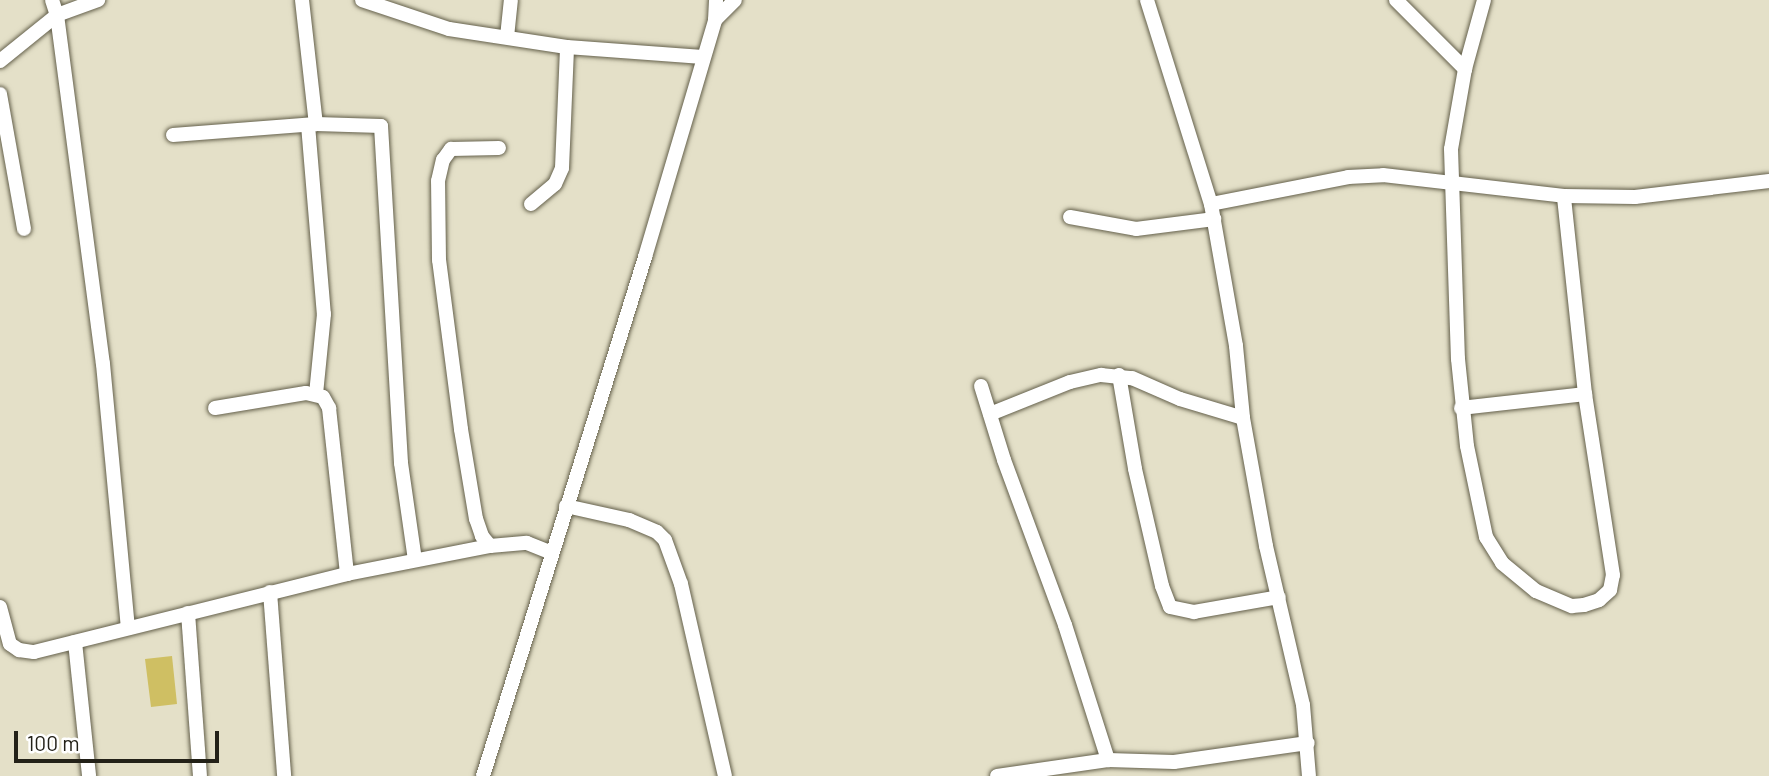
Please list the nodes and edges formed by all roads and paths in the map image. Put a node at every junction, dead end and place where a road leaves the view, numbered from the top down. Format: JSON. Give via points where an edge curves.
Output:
{"nodes":[{"id":1,"x":52,"y":0,"type":"edge"},
{"id":2,"x":98,"y":0,"type":"edge"},
{"id":3,"x":302,"y":0,"type":"edge"},
{"id":4,"x":511,"y":0,"type":"edge"},
{"id":5,"x":716,"y":0,"type":"edge"},
{"id":6,"x":735,"y":0,"type":"edge"},
{"id":7,"x":1147,"y":0,"type":"edge"},
{"id":8,"x":1396,"y":0,"type":"edge"},
{"id":9,"x":1484,"y":0,"type":"edge"},
{"id":10,"x":368,"y":1,"type":"edge"},
{"id":11,"x":57,"y":15,"type":"junction"},
{"id":12,"x":715,"y":20,"type":"junction"},
{"id":13,"x":507,"y":37,"type":"junction"},
{"id":14,"x":567,"y":47,"type":"junction"},
{"id":15,"x":703,"y":57,"type":"junction"},
{"id":16,"x":0,"y":61,"type":"edge"},
{"id":17,"x":1465,"y":69,"type":"junction"},
{"id":18,"x":0,"y":94,"type":"edge"},
{"id":19,"x":312,"y":125,"type":"junction"},
{"id":20,"x":173,"y":135,"type":"dead end"},
{"id":21,"x":499,"y":148,"type":"dead end"},
{"id":22,"x":1769,"y":181,"type":"edge"},
{"id":23,"x":1451,"y":182,"type":"junction"},
{"id":24,"x":1564,"y":196,"type":"junction"},
{"id":25,"x":531,"y":204,"type":"dead end"},
{"id":26,"x":1212,"y":211,"type":"junction"},
{"id":27,"x":1070,"y":217,"type":"dead end"},
{"id":28,"x":24,"y":229,"type":"dead end"},
{"id":29,"x":1119,"y":375,"type":"junction"},
{"id":30,"x":981,"y":386,"type":"dead end"},
{"id":31,"x":316,"y":394,"type":"junction"},
{"id":32,"x":1585,"y":394,"type":"junction"},
{"id":33,"x":215,"y":408,"type":"dead end"},
{"id":34,"x":1461,"y":408,"type":"junction"},
{"id":35,"x":990,"y":414,"type":"junction"},
{"id":36,"x":1243,"y":418,"type":"junction"},
{"id":37,"x":566,"y":506,"type":"junction"},
{"id":38,"x":490,"y":545,"type":"junction"},
{"id":39,"x":552,"y":553,"type":"junction"},
{"id":40,"x":415,"y":561,"type":"junction"},
{"id":41,"x":347,"y":574,"type":"junction"},
{"id":42,"x":270,"y":592,"type":"junction"},
{"id":43,"x":1279,"y":597,"type":"junction"},
{"id":44,"x":0,"y":607,"type":"edge"},
{"id":45,"x":188,"y":613,"type":"junction"},
{"id":46,"x":128,"y":628,"type":"junction"},
{"id":47,"x":75,"y":642,"type":"junction"},
{"id":48,"x":1308,"y":743,"type":"junction"},
{"id":49,"x":1108,"y":760,"type":"junction"},
{"id":50,"x":1175,"y":769,"type":"edge"},
{"id":51,"x":89,"y":776,"type":"edge"},
{"id":52,"x":201,"y":776,"type":"edge"},
{"id":53,"x":284,"y":776,"type":"edge"},
{"id":54,"x":483,"y":776,"type":"edge"},
{"id":55,"x":725,"y":776,"type":"edge"},
{"id":56,"x":997,"y":776,"type":"edge"},
{"id":57,"x":1309,"y":776,"type":"edge"}],
"edges":[{"from":1,"to":11,"type":"street"},
{"from":2,"to":11,"type":"street"},
{"from":3,"to":19,"type":"street"},
{"from":4,"to":13,"type":"street"},
{"from":5,"to":12,"type":"street"},
{"from":6,"to":12,"type":"street"},
{"from":7,"to":26,"type":"street"},
{"from":8,"to":17,"type":"street"},
{"from":9,"to":17,"type":"street"},
{"from":10,"to":13,"type":"street","via":[[449,29]]},
{"from":11,"to":16,"type":"street"},
{"from":11,"to":46,"type":"street","via":[[103,364]]},
{"from":12,"to":15,"type":"street"},
{"from":13,"to":14,"type":"street"},
{"from":14,"to":15,"type":"street"},
{"from":14,"to":25,"type":"street","via":[[562,168],[555,184]]},
{"from":15,"to":37,"type":"street"},
{"from":17,"to":23,"type":"street","via":[[1452,135]]},
{"from":18,"to":28,"type":"street"},
{"from":19,"to":20,"type":"street"},
{"from":19,"to":31,"type":"street","via":[[324,314]]},
{"from":19,"to":40,"type":"street","via":[[376,124],[383,129],[400,449]]},
{"from":21,"to":38,"type":"street","via":[[451,149],[438,181],[439,260],[461,429],[476,519]]},
{"from":22,"to":24,"type":"street","via":[[1635,197]]},
{"from":23,"to":24,"type":"street"},
{"from":23,"to":26,"type":"street","via":[[1383,175],[1348,177]]},
{"from":23,"to":34,"type":"street"},
{"from":24,"to":32,"type":"street"},
{"from":26,"to":27,"type":"street","via":[[1136,229]]},
{"from":26,"to":36,"type":"street","via":[[1236,346]]},
{"from":29,"to":35,"type":"street","via":[[1070,382]]},
{"from":29,"to":36,"type":"street"},
{"from":29,"to":43,"type":"street","via":[[1135,469],[1170,607],[1194,612]]},
{"from":30,"to":35,"type":"street"},
{"from":31,"to":33,"type":"street"},
{"from":31,"to":41,"type":"street","via":[[329,408]]},
{"from":32,"to":34,"type":"street"},
{"from":32,"to":34,"type":"street","via":[[1613,575],[1610,590],[1584,605],[1552,600],[1519,580],[1502,563],[1486,537],[1475,497]]},
{"from":35,"to":49,"type":"street"},
{"from":36,"to":43,"type":"street"},
{"from":37,"to":39,"type":"street"},
{"from":37,"to":55,"type":"street","via":[[629,520],[665,540],[681,584]]},
{"from":38,"to":39,"type":"street","via":[[527,543]]},
{"from":38,"to":40,"type":"street"},
{"from":39,"to":54,"type":"street"},
{"from":40,"to":41,"type":"street"},
{"from":41,"to":42,"type":"street"},
{"from":42,"to":45,"type":"street"},
{"from":42,"to":53,"type":"street"},
{"from":43,"to":48,"type":"street"},
{"from":44,"to":47,"type":"street","via":[[10,644],[19,650],[34,652]]},
{"from":45,"to":46,"type":"street"},
{"from":45,"to":52,"type":"street"},
{"from":46,"to":47,"type":"street"},
{"from":47,"to":51,"type":"street"},
{"from":48,"to":50,"type":"street"},
{"from":48,"to":57,"type":"street"},
{"from":49,"to":50,"type":"street"},
{"from":49,"to":56,"type":"street"}]}
